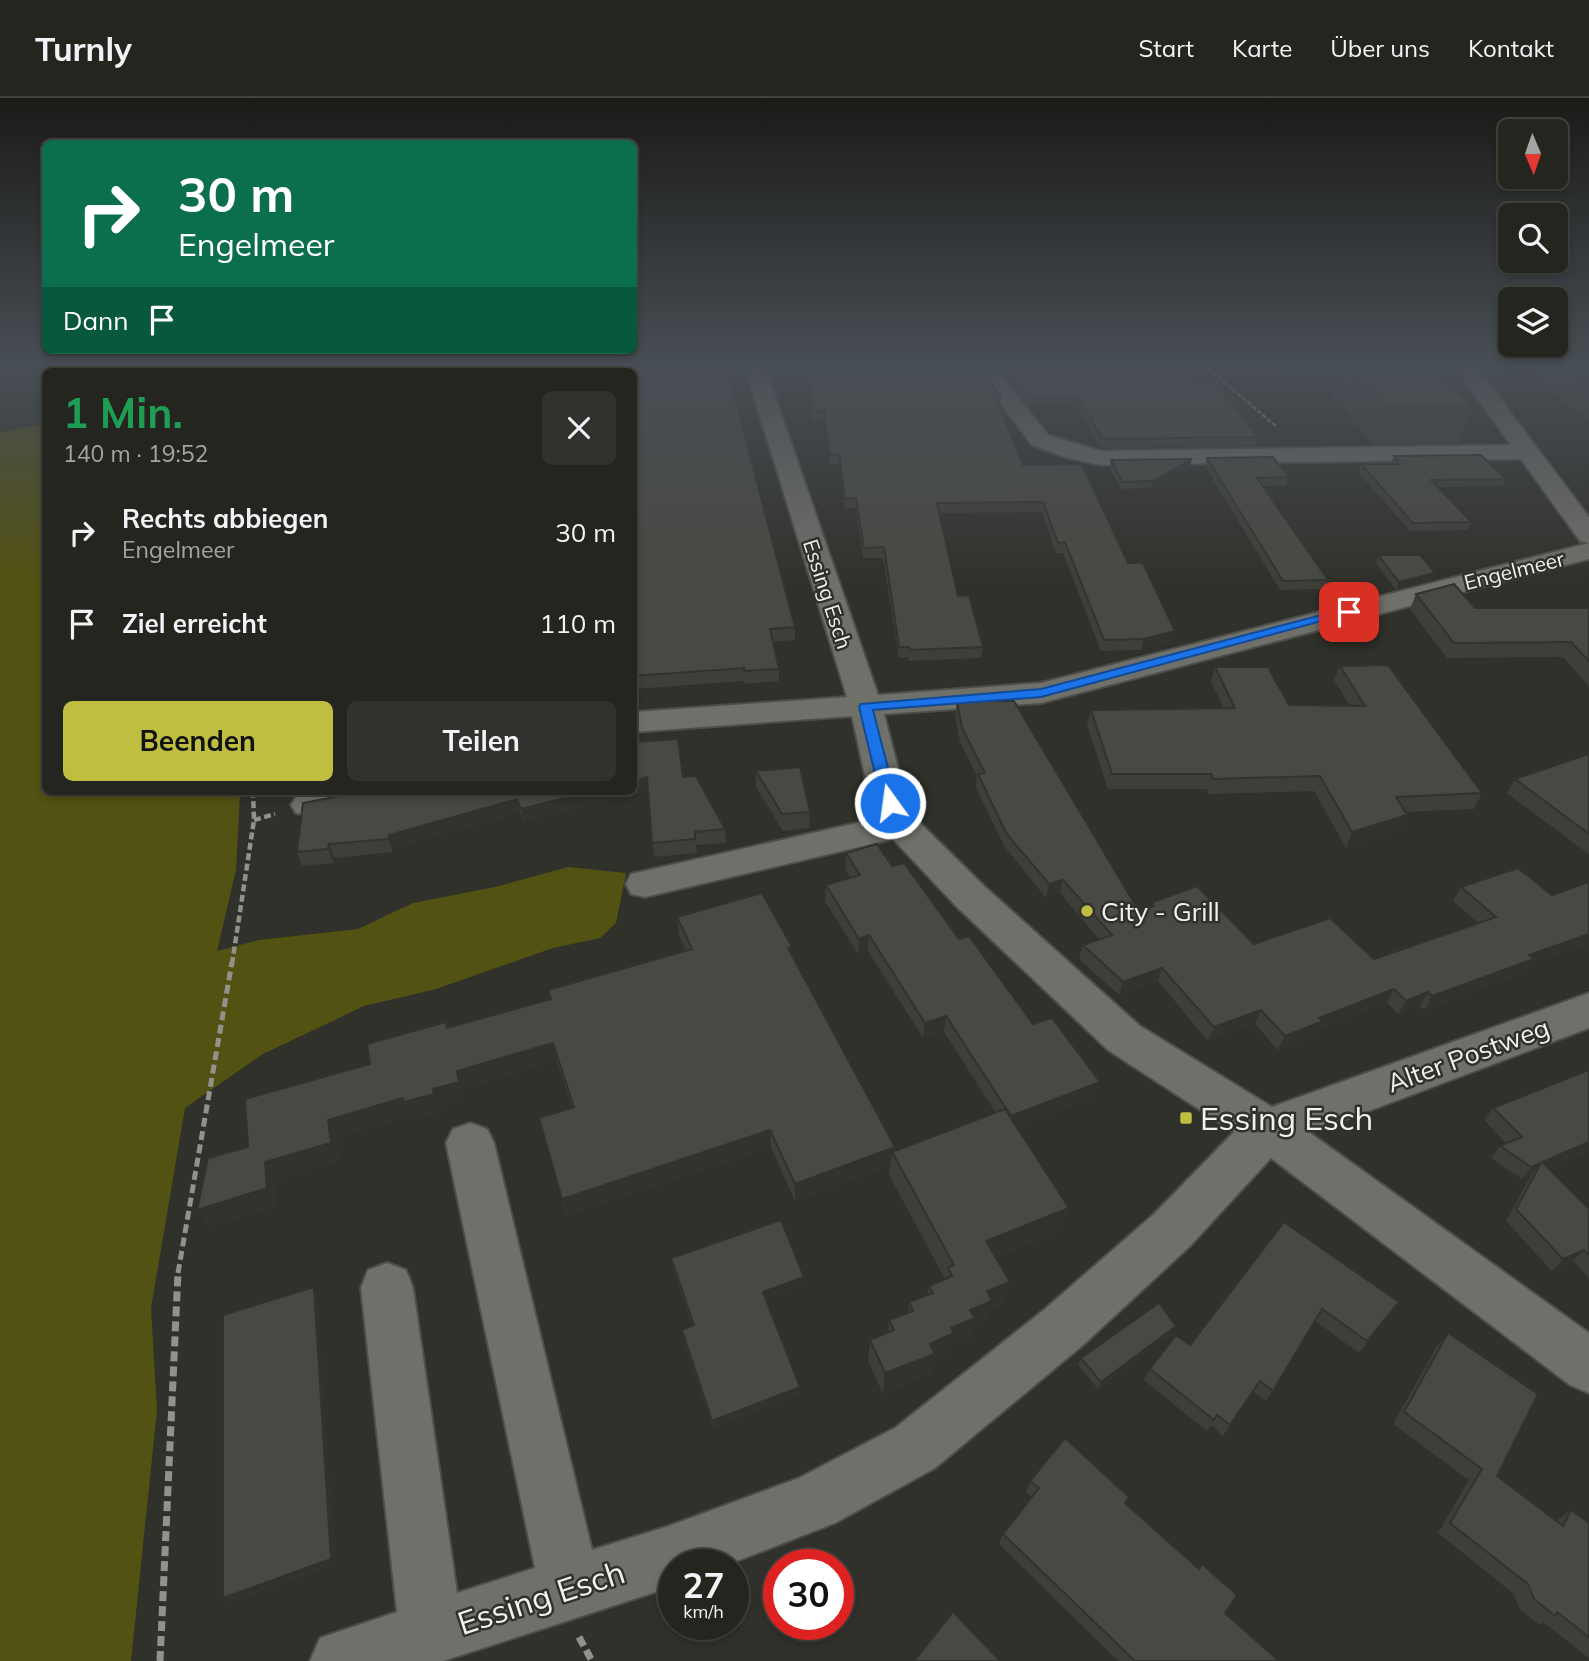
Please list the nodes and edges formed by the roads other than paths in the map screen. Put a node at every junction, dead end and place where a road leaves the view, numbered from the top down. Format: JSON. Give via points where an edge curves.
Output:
{"nodes":[{"id":1,"x":778,"y":437,"type":"edge"},
{"id":2,"x":1039,"y":437,"type":"edge"},
{"id":3,"x":1517,"y":437,"type":"edge"},
{"id":4,"x":1528,"y":452,"type":"junction"},
{"id":5,"x":1589,"y":535,"type":"edge"},
{"id":6,"x":1589,"y":551,"type":"edge"},
{"id":7,"x":866,"y":707,"type":"junction"},
{"id":8,"x":637,"y":722,"type":"edge"},
{"id":9,"x":342,"y":795,"type":"edge"},
{"id":10,"x":309,"y":805,"type":"edge"},
{"id":11,"x":901,"y":825,"type":"junction"},
{"id":12,"x":645,"y":884,"type":"dead end"},
{"id":13,"x":1589,"y":1010,"type":"edge"},
{"id":14,"x":1268,"y":1129,"type":"junction"},
{"id":15,"x":470,"y":1143,"type":"dead end"},
{"id":16,"x":387,"y":1289,"type":"dead end"},
{"id":17,"x":1589,"y":1366,"type":"edge"},
{"id":18,"x":570,"y":1587,"type":"junction"},
{"id":19,"x":431,"y":1632,"type":"junction"},
{"id":20,"x":343,"y":1661,"type":"edge"}],
"edges":[{"from":1,"to":7,"type":"street","name":"Essing Esch"},
{"from":2,"to":4,"type":"street","via":[[1101,458]]},
{"from":3,"to":4,"type":"street","name":"Engelmeer"},
{"from":4,"to":5,"type":"street","name":"Engelmeer"},
{"from":6,"to":7,"type":"street","name":"Engelmeer","via":[[1041,693]]},
{"from":7,"to":8,"type":"street","name":"Engelmeer"},
{"from":7,"to":11,"type":"street","name":"Essing Esch","via":[[890,803]]},
{"from":9,"to":10,"type":"street"},
{"from":11,"to":12,"type":"street"},
{"from":11,"to":14,"type":"street","name":"Essing Esch","via":[[970,896],[1124,1038]]},
{"from":13,"to":14,"type":"street","name":"Alter Postweg"},
{"from":14,"to":17,"type":"street","name":"Essing Esch"},
{"from":14,"to":18,"type":"street","name":"Essing Esch","via":[[1152,1248],[1064,1327],[915,1448],[814,1502],[669,1557]]},
{"from":15,"to":18,"type":"street"},
{"from":16,"to":19,"type":"street"},
{"from":18,"to":19,"type":"street","name":"Essing Esch"},
{"from":19,"to":20,"type":"street","name":"Essing Esch"}]}
